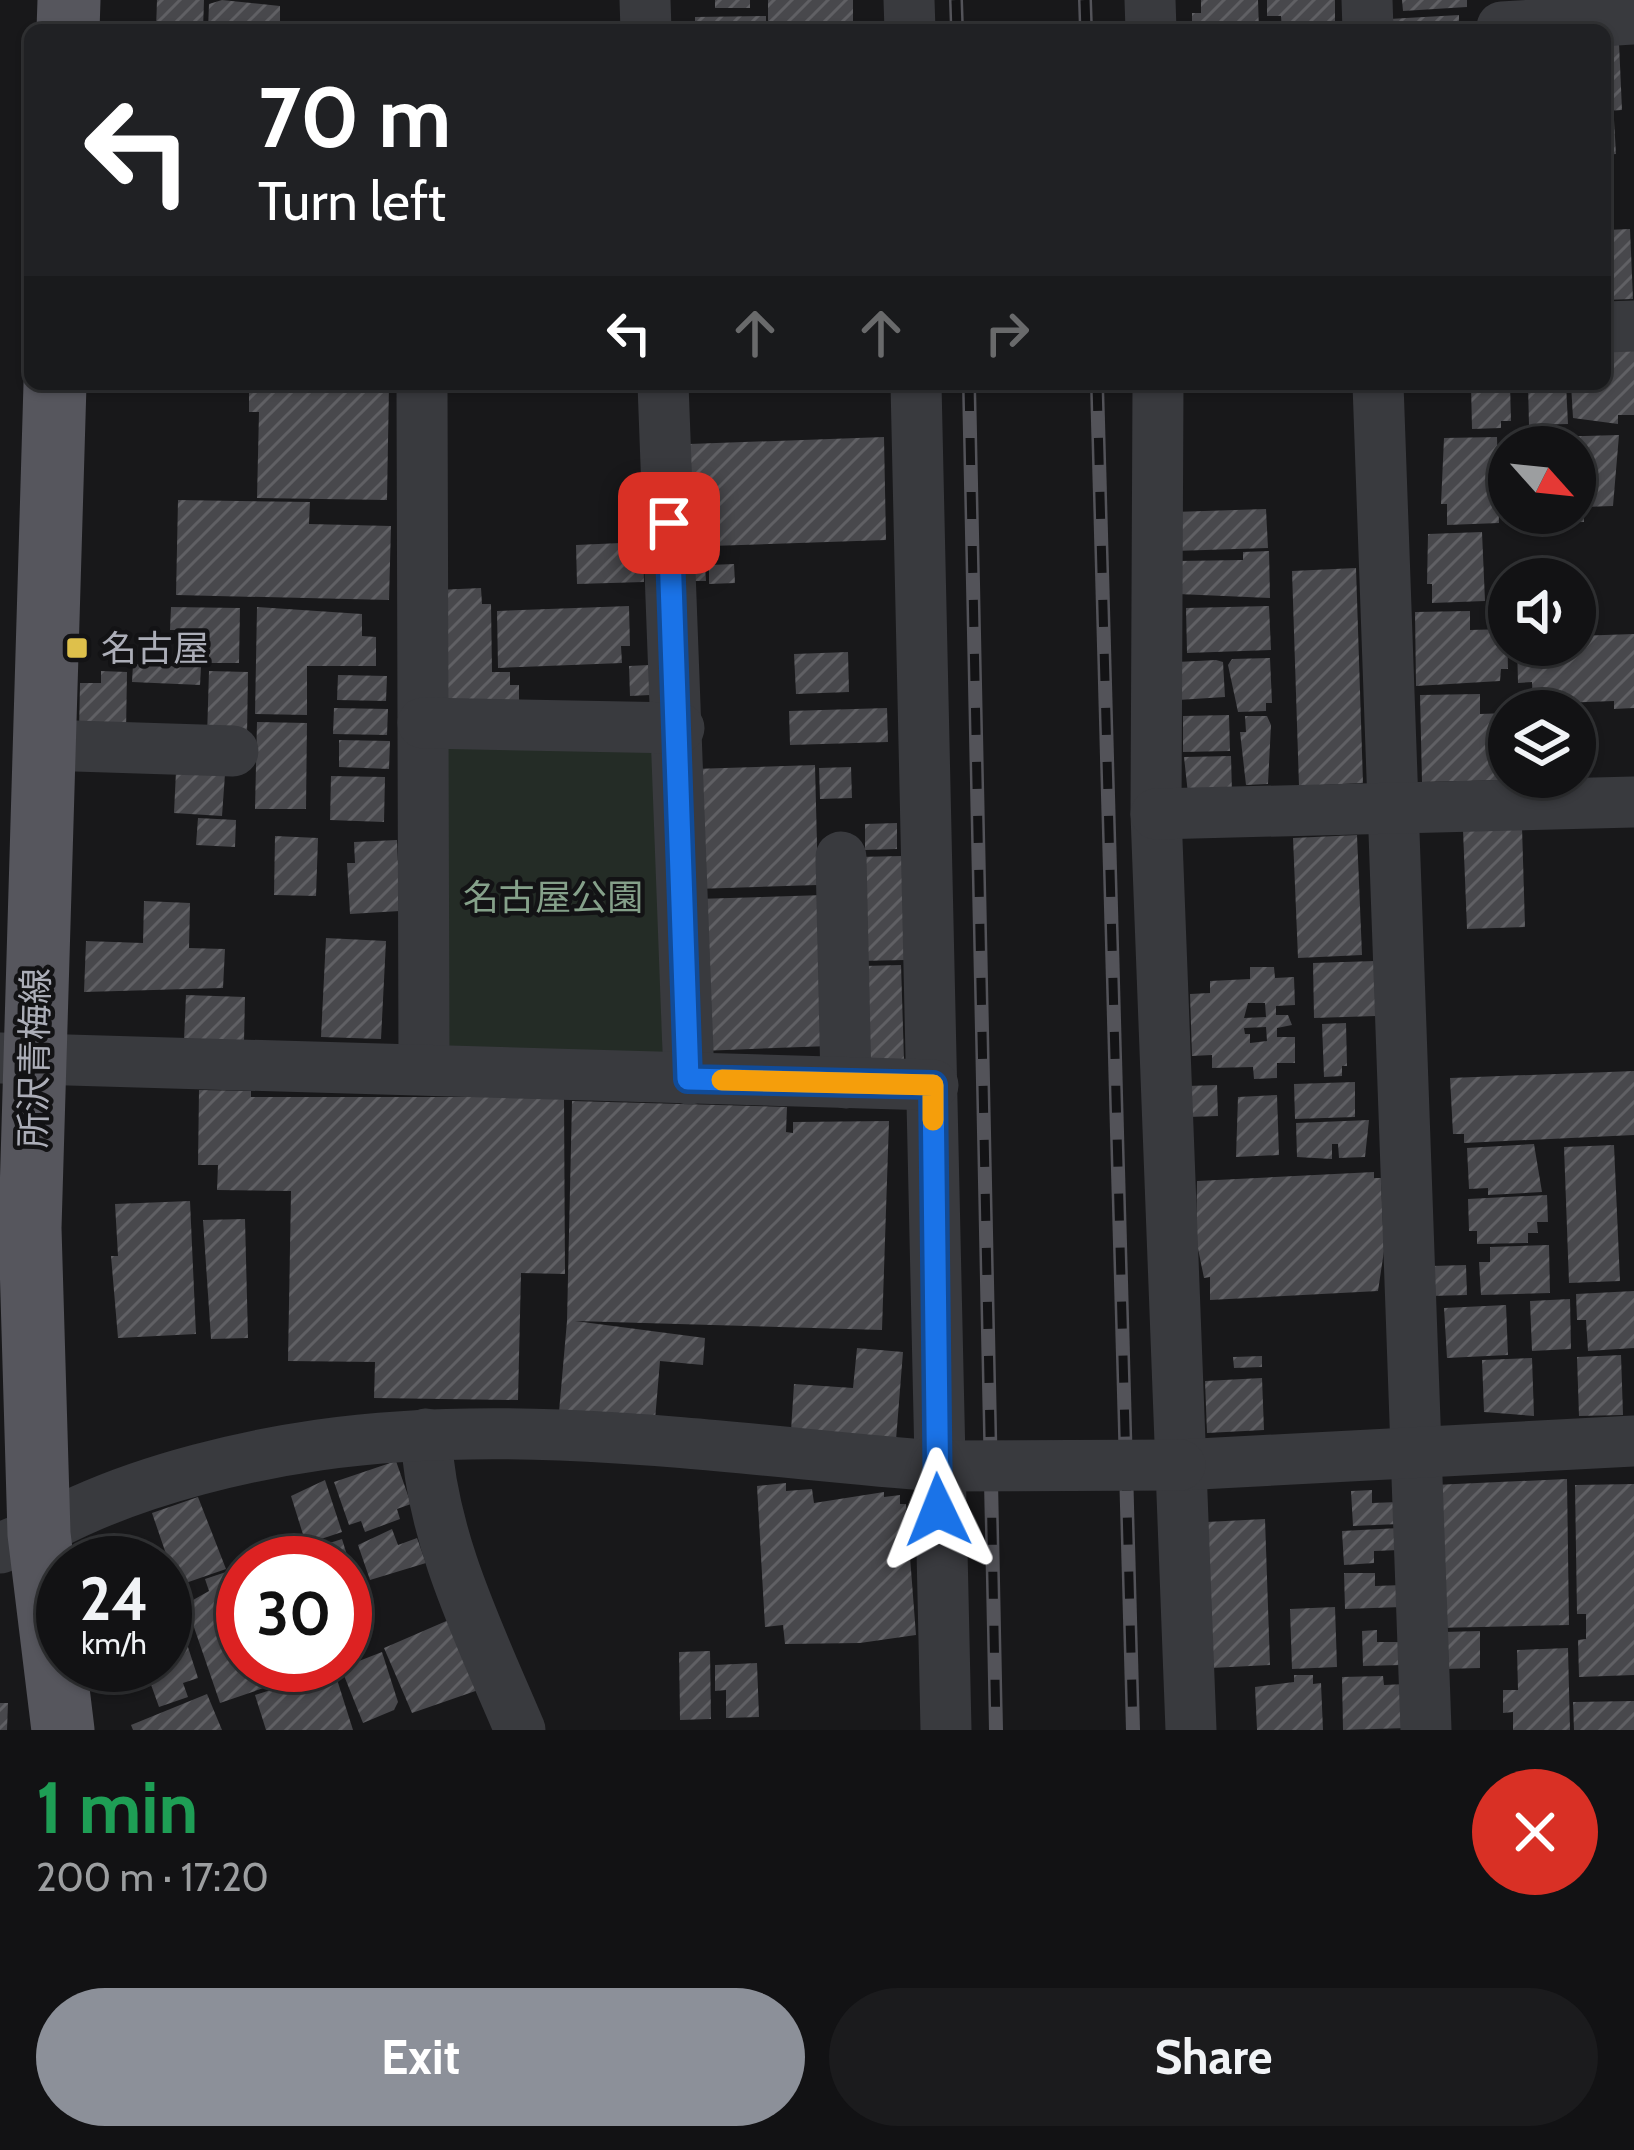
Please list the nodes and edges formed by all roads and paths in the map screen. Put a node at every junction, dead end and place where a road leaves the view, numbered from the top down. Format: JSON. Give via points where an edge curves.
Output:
{"nodes":[{"id":1,"x":1634,"y":19,"type":"edge"},
{"id":2,"x":1552,"y":24,"type":"edge"},
{"id":3,"x":55,"y":390,"type":"edge"},
{"id":4,"x":422,"y":390,"type":"edge"},
{"id":5,"x":663,"y":390,"type":"edge"},
{"id":6,"x":916,"y":390,"type":"edge"},
{"id":7,"x":1158,"y":390,"type":"edge"},
{"id":8,"x":1378,"y":390,"type":"edge"},
{"id":9,"x":423,"y":723,"type":"junction"},
{"id":10,"x":679,"y":728,"type":"junction"},
{"id":11,"x":44,"y":745,"type":"junction"},
{"id":12,"x":233,"y":751,"type":"dead end"},
{"id":13,"x":1634,"y":802,"type":"edge"},
{"id":14,"x":1391,"y":804,"type":"junction"},
{"id":15,"x":1156,"y":814,"type":"junction"},
{"id":16,"x":841,"y":856,"type":"dead end"},
{"id":17,"x":17,"y":1058,"type":"edge"},
{"id":18,"x":424,"y":1067,"type":"junction"},
{"id":19,"x":688,"y":1079,"type":"junction"},
{"id":20,"x":846,"y":1083,"type":"junction"},
{"id":21,"x":933,"y":1085,"type":"junction"},
{"id":22,"x":427,"y":1434,"type":"junction"},
{"id":23,"x":1634,"y":1441,"type":"edge"},
{"id":24,"x":1415,"y":1453,"type":"junction"},
{"id":25,"x":1180,"y":1465,"type":"junction"},
{"id":26,"x":936,"y":1466,"type":"junction"},
{"id":27,"x":20,"y":1541,"type":"edge"},
{"id":28,"x":63,"y":1730,"type":"edge"},
{"id":29,"x":520,"y":1730,"type":"edge"},
{"id":30,"x":946,"y":1730,"type":"edge"},
{"id":31,"x":1191,"y":1730,"type":"edge"},
{"id":32,"x":1426,"y":1730,"type":"edge"}],
"edges":[{"from":1,"to":2,"type":"street"},
{"from":3,"to":11,"type":"main road","name":"所沢青梅線"},
{"from":4,"to":9,"type":"street"},
{"from":5,"to":10,"type":"street"},
{"from":6,"to":21,"type":"street"},
{"from":7,"to":15,"type":"street"},
{"from":8,"to":14,"type":"street"},
{"from":9,"to":10,"type":"street"},
{"from":9,"to":18,"type":"street"},
{"from":10,"to":19,"type":"street"},
{"from":11,"to":12,"type":"street","via":[[164,728]]},
{"from":11,"to":17,"type":"main road","name":"所沢青梅線"},
{"from":13,"to":14,"type":"street"},
{"from":14,"to":15,"type":"street"},
{"from":14,"to":24,"type":"street"},
{"from":15,"to":25,"type":"street"},
{"from":16,"to":20,"type":"street"},
{"from":17,"to":18,"type":"street"},
{"from":17,"to":27,"type":"main road","name":"所沢青梅線","via":[[30,1228]]},
{"from":18,"to":19,"type":"street"},
{"from":19,"to":20,"type":"street"},
{"from":20,"to":21,"type":"street"},
{"from":21,"to":26,"type":"street"},
{"from":22,"to":26,"type":"street"},
{"from":22,"to":27,"type":"street","via":[[316,1445],[168,1480]]},
{"from":22,"to":29,"type":"street","via":[[428,1474],[457,1579]]},
{"from":23,"to":24,"type":"street"},
{"from":24,"to":25,"type":"street"},
{"from":24,"to":32,"type":"street"},
{"from":25,"to":26,"type":"street","bridge":true},
{"from":25,"to":31,"type":"street"},
{"from":26,"to":30,"type":"street"},
{"from":27,"to":28,"type":"main road","name":"所沢青梅線"}]}
